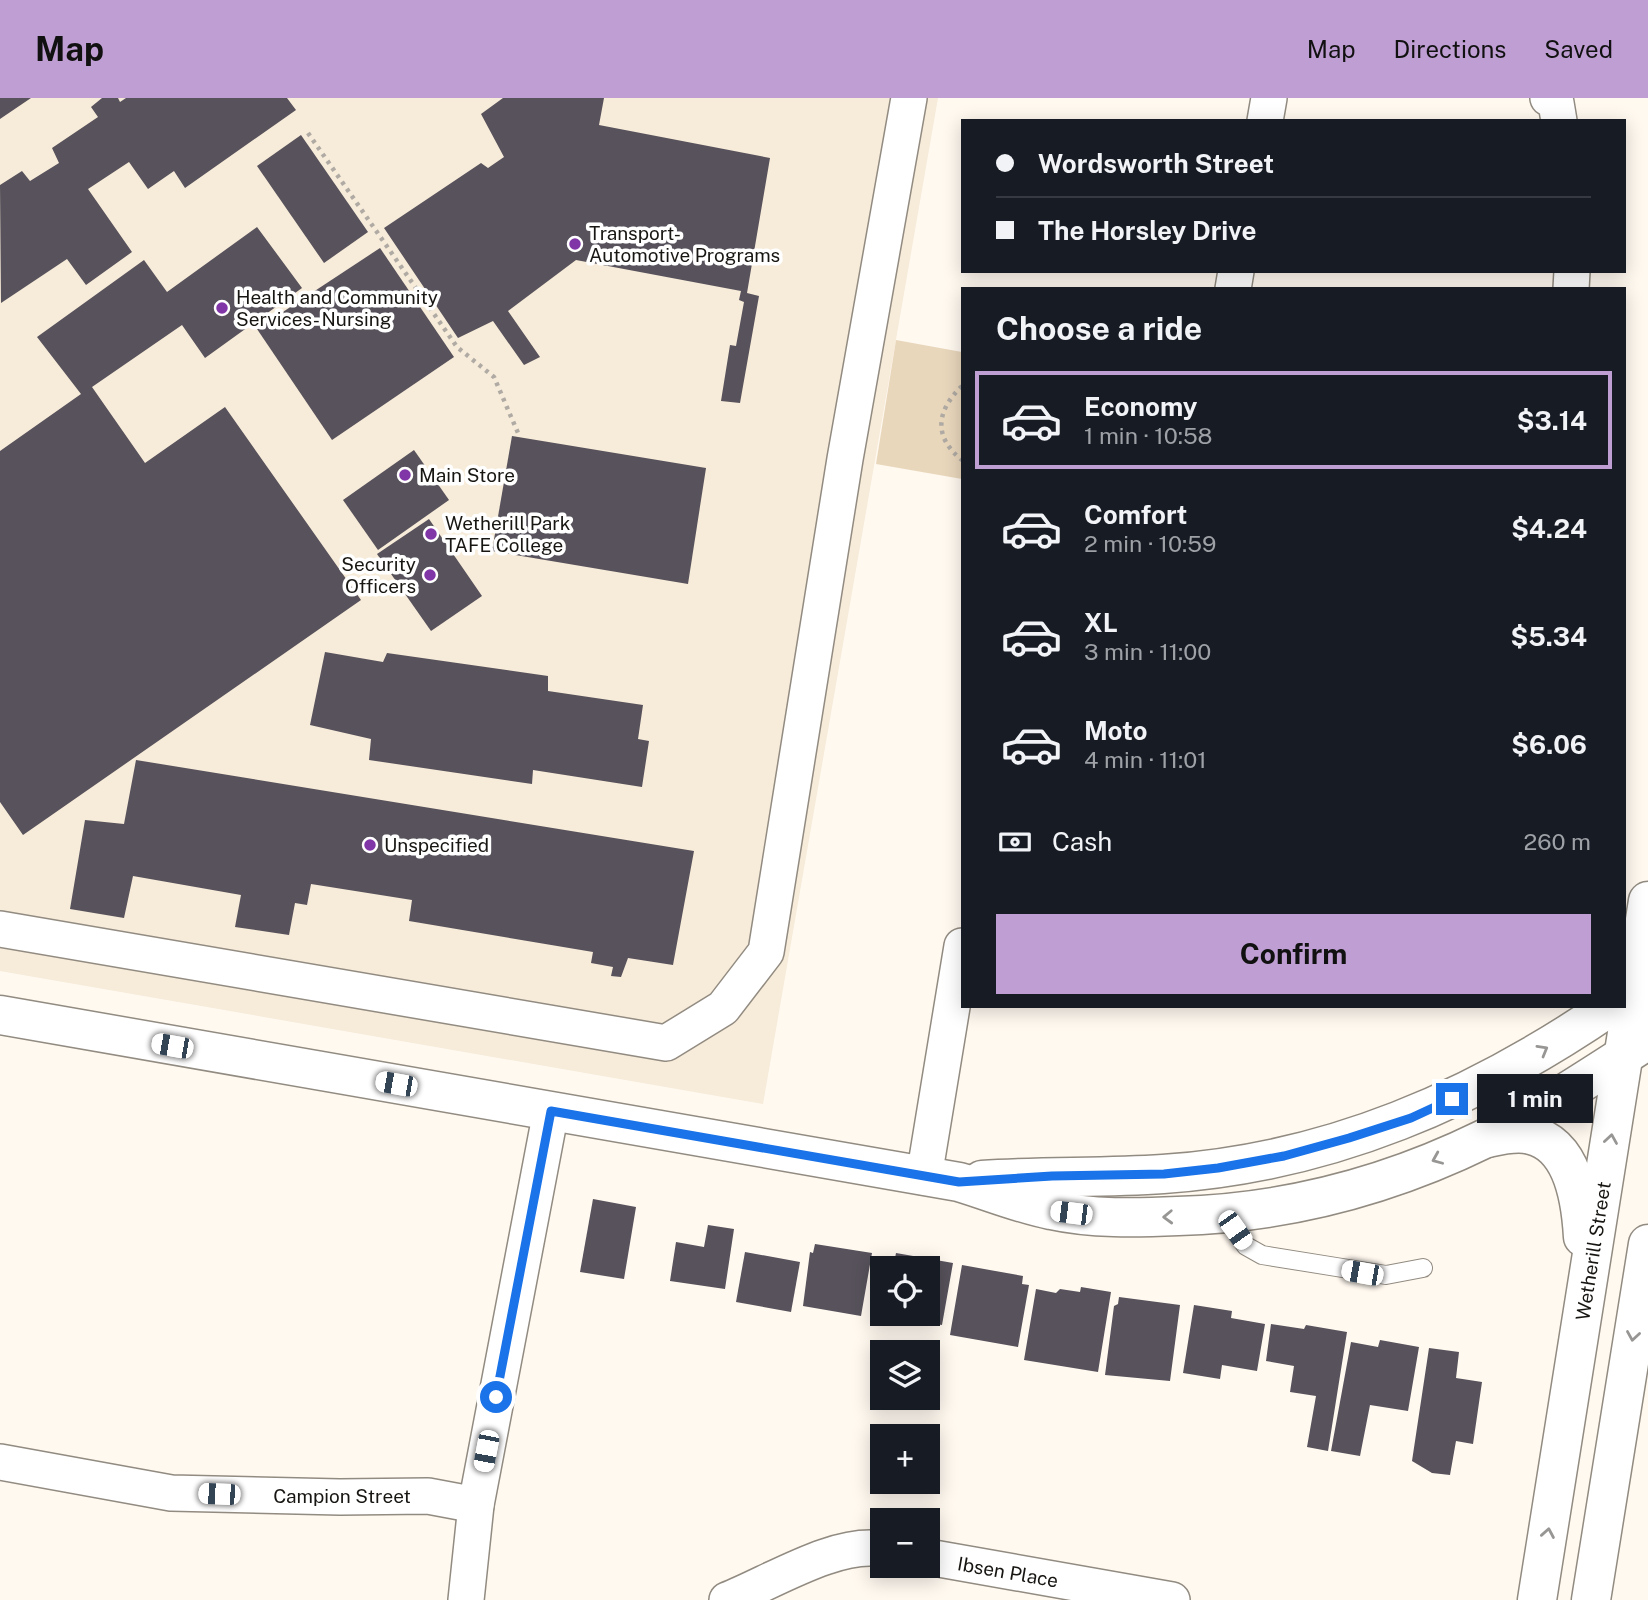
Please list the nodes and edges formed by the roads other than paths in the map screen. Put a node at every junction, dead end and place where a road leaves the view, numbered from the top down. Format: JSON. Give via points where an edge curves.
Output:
{"nodes":[{"id":1,"x":909,"y":98,"type":"edge"},
{"id":2,"x":1269,"y":98,"type":"edge"},
{"id":3,"x":1548,"y":98,"type":"edge"},
{"id":4,"x":1265,"y":119,"type":"edge"},
{"id":5,"x":1559,"y":119,"type":"edge"},
{"id":6,"x":1648,"y":901,"type":"edge"},
{"id":7,"x":0,"y":929,"type":"edge"},
{"id":8,"x":961,"y":958,"type":"edge"},
{"id":9,"x":1629,"y":994,"type":"edge"},
{"id":10,"x":1608,"y":1008,"type":"edge"},
{"id":11,"x":0,"y":1015,"type":"edge"},
{"id":12,"x":1636,"y":1048,"type":"edge"},
{"id":13,"x":551,"y":1111,"type":"junction"},
{"id":14,"x":1485,"y":1138,"type":"junction"},
{"id":15,"x":942,"y":1179,"type":"junction"},
{"id":16,"x":1224,"y":1214,"type":"junction"},
{"id":17,"x":1648,"y":1244,"type":"edge"},
{"id":18,"x":1423,"y":1268,"type":"dead end"},
{"id":19,"x":1587,"y":1288,"type":"junction"},
{"id":20,"x":0,"y":1462,"type":"edge"},
{"id":21,"x":475,"y":1505,"type":"junction"},
{"id":22,"x":870,"y":1548,"type":"edge"},
{"id":23,"x":940,"y":1559,"type":"edge"},
{"id":24,"x":746,"y":1597,"type":"edge"},
{"id":25,"x":466,"y":1600,"type":"edge"},
{"id":26,"x":1172,"y":1600,"type":"edge"},
{"id":27,"x":1536,"y":1600,"type":"edge"},
{"id":28,"x":1591,"y":1600,"type":"edge"}],
"edges":[{"from":1,"to":7,"type":"street","via":[[766,951],[723,1008],[666,1043]]},
{"from":2,"to":4,"type":"street"},
{"from":3,"to":5,"type":"street","via":[[1556,103]]},
{"from":6,"to":9,"type":"main road","name":"Wetherill Street"},
{"from":8,"to":15,"type":"street"},
{"from":9,"to":12,"type":"main road","name":"Wetherill Street"},
{"from":15,"to":10,"type":"main road","one_way":true,"via":[[1164,1174],[1284,1156],[1411,1118],[1473,1090]]},
{"from":11,"to":13,"type":"main road"},
{"from":12,"to":14,"type":"main road"},
{"from":19,"to":12,"type":"main road","name":"Wetherill Street","one_way":true},
{"from":13,"to":15,"type":"main road"},
{"from":13,"to":21,"type":"street"},
{"from":14,"to":16,"type":"main road","one_way":true,"via":[[1388,1180],[1329,1197]]},
{"from":14,"to":19,"type":"main road","via":[[1530,1134],[1545,1140],[1562,1158],[1581,1206]]},
{"from":16,"to":15,"type":"main road","one_way":true,"via":[[1129,1218],[1064,1212]]},
{"from":16,"to":18,"type":"lane","via":[[1246,1246],[1262,1255],[1387,1275]]},
{"from":17,"to":28,"type":"main road","one_way":true},
{"from":27,"to":19,"type":"main road","name":"Wetherill Street","one_way":true},
{"from":20,"to":21,"type":"street","name":"Campion Street","via":[[171,1493],[428,1496]]},
{"from":21,"to":25,"type":"street"},
{"from":22,"to":24,"type":"street","via":[[820,1558]]},
{"from":23,"to":26,"type":"street","name":"Ibsen Place"}]}
